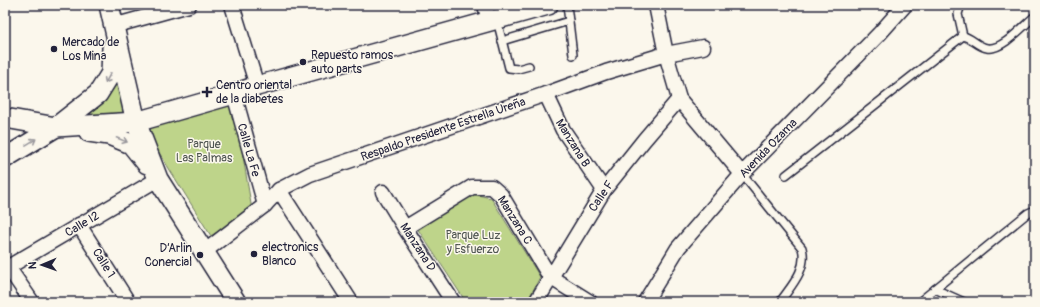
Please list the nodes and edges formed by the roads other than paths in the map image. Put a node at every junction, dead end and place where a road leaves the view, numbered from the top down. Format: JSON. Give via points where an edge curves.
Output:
{"nodes":[{"id":1,"x":109,"y":5,"type":"edge"},
{"id":2,"x":189,"y":5,"type":"edge"},
{"id":3,"x":232,"y":5,"type":"edge"},
{"id":4,"x":548,"y":5,"type":"edge"},
{"id":5,"x":567,"y":5,"type":"edge"},
{"id":6,"x":656,"y":5,"type":"edge"},
{"id":7,"x":905,"y":5,"type":"edge"},
{"id":8,"x":961,"y":5,"type":"edge"},
{"id":9,"x":490,"y":15,"type":"edge"},
{"id":10,"x":1035,"y":16,"type":"edge"},
{"id":11,"x":569,"y":21,"type":"junction"},
{"id":12,"x":114,"y":26,"type":"junction"},
{"id":13,"x":963,"y":36,"type":"junction"},
{"id":14,"x":502,"y":42,"type":"junction"},
{"id":15,"x":703,"y":47,"type":"dead end"},
{"id":16,"x":666,"y":54,"type":"junction"},
{"id":17,"x":573,"y":55,"type":"dead end"},
{"id":18,"x":528,"y":66,"type":"dead end"},
{"id":19,"x":257,"y":86,"type":"junction"},
{"id":20,"x":234,"y":94,"type":"junction"},
{"id":21,"x":546,"y":94,"type":"junction"},
{"id":22,"x":679,"y":99,"type":"junction"},
{"id":23,"x":5,"y":118,"type":"edge"},
{"id":24,"x":136,"y":122,"type":"junction"},
{"id":25,"x":56,"y":127,"type":"junction"},
{"id":26,"x":5,"y":158,"type":"edge"},
{"id":27,"x":742,"y":174,"type":"junction"},
{"id":28,"x":786,"y":175,"type":"dead end"},
{"id":29,"x":158,"y":179,"type":"junction"},
{"id":30,"x":279,"y":190,"type":"junction"},
{"id":31,"x":604,"y":190,"type":"junction"},
{"id":32,"x":383,"y":192,"type":"dead end"},
{"id":33,"x":265,"y":205,"type":"junction"},
{"id":34,"x":1035,"y":210,"type":"edge"},
{"id":35,"x":79,"y":225,"type":"junction"},
{"id":36,"x":405,"y":228,"type":"junction"},
{"id":37,"x":204,"y":252,"type":"junction"},
{"id":38,"x":7,"y":268,"type":"edge"},
{"id":39,"x":550,"y":277,"type":"junction"},
{"id":40,"x":935,"y":289,"type":"junction"},
{"id":41,"x":32,"y":302,"type":"edge"},
{"id":42,"x":128,"y":302,"type":"edge"},
{"id":43,"x":236,"y":302,"type":"edge"},
{"id":44,"x":351,"y":302,"type":"edge"},
{"id":45,"x":453,"y":302,"type":"edge"},
{"id":46,"x":536,"y":302,"type":"edge"},
{"id":47,"x":590,"y":302,"type":"edge"},
{"id":48,"x":645,"y":302,"type":"edge"},
{"id":49,"x":780,"y":302,"type":"edge"},
{"id":50,"x":919,"y":302,"type":"edge"},
{"id":51,"x":964,"y":302,"type":"edge"}],
"edges":[{"from":1,"to":12,"type":"main road"},
{"from":2,"to":12,"type":"street"},
{"from":3,"to":19,"type":"street"},
{"from":4,"to":9,"type":"main road"},
{"from":5,"to":11,"type":"lane"},
{"from":6,"to":16,"type":"street"},
{"from":7,"to":27,"type":"street","name":"Avenida Ozama"},
{"from":8,"to":13,"type":"lane","via":[[958,14]]},
{"from":9,"to":14,"type":"lane"},
{"from":9,"to":19,"type":"main road"},
{"from":10,"to":13,"type":"lane","via":[[1002,45],[989,49]]},
{"from":11,"to":14,"type":"lane"},
{"from":11,"to":17,"type":"lane"},
{"from":12,"to":24,"type":"main road"},
{"from":12,"to":25,"type":"main road","one_way":true,"via":[[111,73],[98,94]]},
{"from":13,"to":28,"type":"lane"},
{"from":14,"to":18,"type":"lane","via":[[509,68]]},
{"from":15,"to":16,"type":"street","name":"Respaldo Presidente Estrella Ureña"},
{"from":16,"to":21,"type":"street","name":"Respaldo Presidente Estrella Ureña"},
{"from":16,"to":22,"type":"street"},
{"from":19,"to":20,"type":"main road"},
{"from":20,"to":24,"type":"main road"},
{"from":20,"to":33,"type":"street","name":"Calle La Fe"},
{"from":21,"to":30,"type":"street","name":"Respaldo Presidente Estrella Ureña","via":[[310,174]]},
{"from":21,"to":31,"type":"street","name":"Manzana B","via":[[563,130]]},
{"from":22,"to":27,"type":"street"},
{"from":22,"to":31,"type":"street","name":"Calle F"},
{"from":23,"to":25,"type":"main road"},
{"from":24,"to":25,"type":"main road"},
{"from":24,"to":29,"type":"main road"},
{"from":26,"to":25,"type":"main road","one_way":true},
{"from":25,"to":29,"type":"main road","one_way":true,"via":[[109,135],[132,144]]},
{"from":27,"to":48,"type":"street","name":"Avenida Ozama","via":[[678,248]]},
{"from":27,"to":49,"type":"lane","via":[[802,248],[804,254],[799,276]]},
{"from":29,"to":35,"type":"street","name":"Calle I2"},
{"from":29,"to":37,"type":"main road"},
{"from":30,"to":33,"type":"street","name":"Respaldo Presidente Estrella Ureña"},
{"from":30,"to":44,"type":"street"},
{"from":31,"to":39,"type":"street","name":"Calle F"},
{"from":32,"to":36,"type":"street","name":"Manzana D"},
{"from":33,"to":37,"type":"street","name":"Respaldo Presidente Estrella Ureña"},
{"from":34,"to":40,"type":"lane"},
{"from":35,"to":38,"type":"street","name":"Calle I2"},
{"from":35,"to":42,"type":"street","name":"Calle 1"},
{"from":36,"to":39,"type":"street","name":"Manzana C","via":[[472,187],[492,188],[501,195]]},
{"from":36,"to":45,"type":"street","name":"Manzana D"},
{"from":37,"to":43,"type":"main road"},
{"from":38,"to":41,"type":"street"},
{"from":39,"to":46,"type":"street","name":"Calle F"},
{"from":39,"to":47,"type":"street","name":"Manzana C"},
{"from":40,"to":50,"type":"lane"},
{"from":40,"to":51,"type":"lane"}]}
